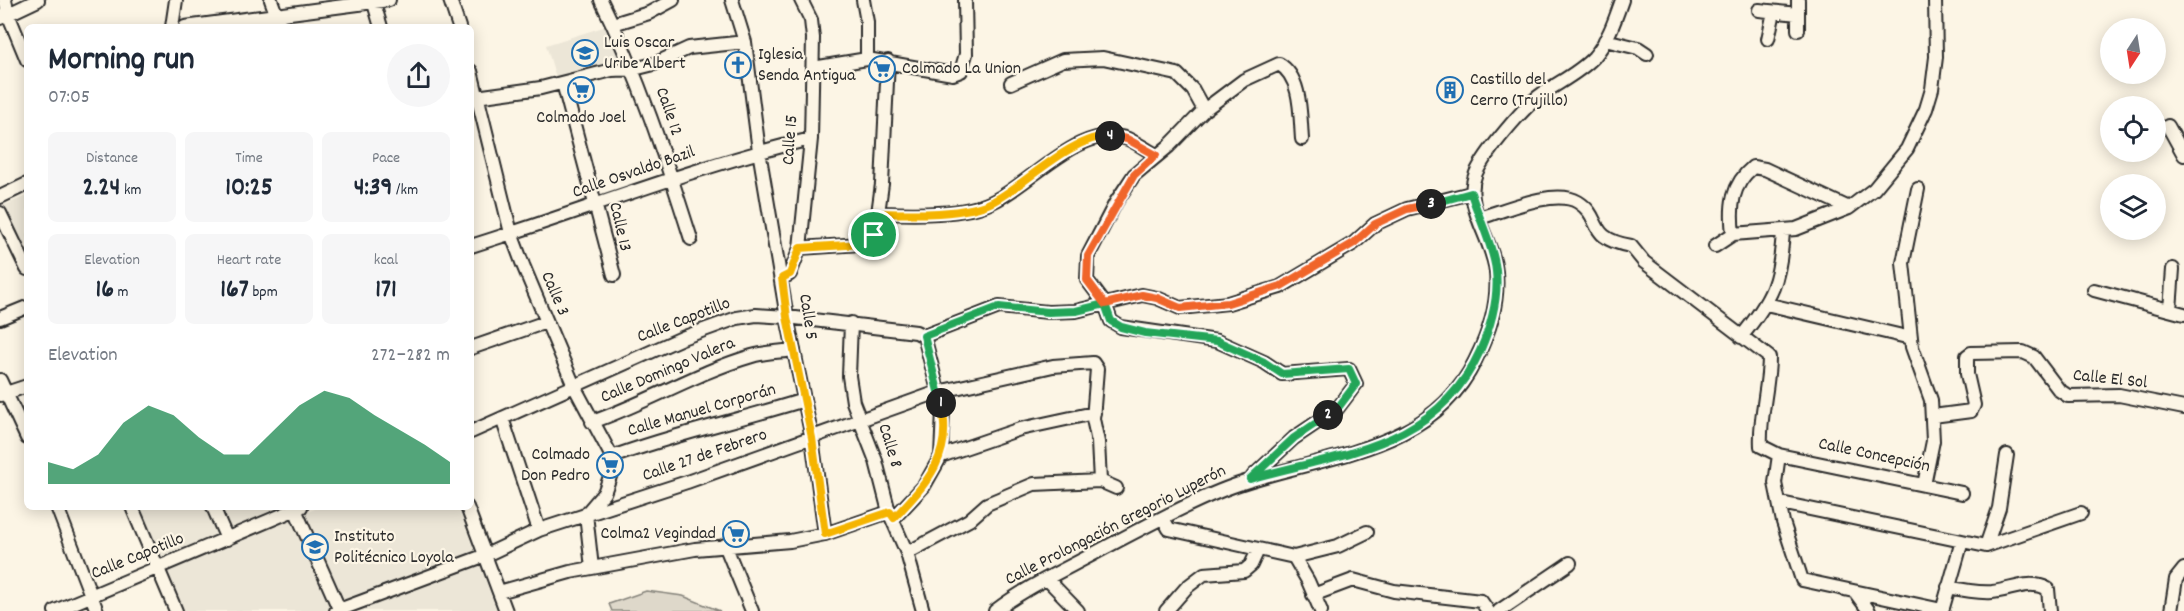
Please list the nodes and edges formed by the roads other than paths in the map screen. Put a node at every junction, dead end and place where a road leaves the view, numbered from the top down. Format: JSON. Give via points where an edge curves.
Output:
{"nodes":[{"id":1,"x":5,"y":0,"type":"edge"},
{"id":2,"x":38,"y":0,"type":"edge"},
{"id":3,"x":177,"y":0,"type":"edge"},
{"id":4,"x":271,"y":0,"type":"edge"},
{"id":5,"x":389,"y":0,"type":"edge"},
{"id":6,"x":450,"y":0,"type":"edge"},
{"id":7,"x":601,"y":0,"type":"edge"},
{"id":8,"x":673,"y":0,"type":"edge"},
{"id":9,"x":732,"y":0,"type":"edge"},
{"id":10,"x":863,"y":0,"type":"edge"},
{"id":11,"x":965,"y":0,"type":"edge"},
{"id":12,"x":1622,"y":0,"type":"edge"},
{"id":13,"x":1798,"y":0,"type":"edge"},
{"id":14,"x":1935,"y":0,"type":"edge"},
{"id":15,"x":373,"y":1,"type":"edge"},
{"id":16,"x":804,"y":1,"type":"edge"},
{"id":17,"x":1759,"y":10,"type":"dead end"},
{"id":18,"x":1774,"y":12,"type":"junction"},
{"id":19,"x":1798,"y":14,"type":"junction"},
{"id":20,"x":4,"y":16,"type":"edge"},
{"id":21,"x":279,"y":21,"type":"edge"},
{"id":22,"x":173,"y":24,"type":"edge"},
{"id":23,"x":232,"y":24,"type":"edge"},
{"id":24,"x":380,"y":24,"type":"edge"},
{"id":25,"x":458,"y":24,"type":"edge"},
{"id":26,"x":613,"y":24,"type":"junction"},
{"id":27,"x":1798,"y":30,"type":"dead end"},
{"id":28,"x":1768,"y":39,"type":"dead end"},
{"id":29,"x":1605,"y":40,"type":"junction"},
{"id":30,"x":745,"y":42,"type":"junction"},
{"id":31,"x":24,"y":54,"type":"edge"},
{"id":32,"x":1647,"y":54,"type":"dead end"},
{"id":33,"x":867,"y":59,"type":"junction"},
{"id":34,"x":888,"y":61,"type":"junction"},
{"id":35,"x":813,"y":68,"type":"junction"},
{"id":36,"x":634,"y":69,"type":"junction"},
{"id":37,"x":563,"y":83,"type":"junction"},
{"id":38,"x":1011,"y":83,"type":"dead end"},
{"id":39,"x":474,"y":87,"type":"edge"},
{"id":40,"x":476,"y":97,"type":"junction"},
{"id":41,"x":1204,"y":110,"type":"junction"},
{"id":42,"x":2168,"y":126,"type":"dead end"},
{"id":43,"x":811,"y":139,"type":"junction"},
{"id":44,"x":1302,"y":139,"type":"dead end"},
{"id":45,"x":759,"y":151,"type":"junction"},
{"id":46,"x":1156,"y":155,"type":"junction"},
{"id":47,"x":2184,"y":155,"type":"edge"},
{"id":48,"x":669,"y":179,"type":"junction"},
{"id":49,"x":24,"y":185,"type":"edge"},
{"id":50,"x":1918,"y":189,"type":"dead end"},
{"id":51,"x":1471,"y":193,"type":"junction"},
{"id":52,"x":0,"y":197,"type":"edge"},
{"id":53,"x":596,"y":206,"type":"junction"},
{"id":54,"x":1849,"y":208,"type":"junction"},
{"id":55,"x":0,"y":213,"type":"edge"},
{"id":56,"x":879,"y":213,"type":"junction"},
{"id":57,"x":1479,"y":218,"type":"junction"},
{"id":58,"x":1783,"y":231,"type":"junction"},
{"id":59,"x":512,"y":233,"type":"junction"},
{"id":60,"x":1733,"y":234,"type":"junction"},
{"id":61,"x":691,"y":239,"type":"dead end"},
{"id":62,"x":474,"y":245,"type":"edge"},
{"id":63,"x":1715,"y":246,"type":"dead end"},
{"id":64,"x":800,"y":248,"type":"junction"},
{"id":65,"x":24,"y":263,"type":"edge"},
{"id":66,"x":2173,"y":269,"type":"dead end"},
{"id":67,"x":614,"y":275,"type":"dead end"},
{"id":68,"x":782,"y":278,"type":"junction"},
{"id":69,"x":2094,"y":290,"type":"dead end"},
{"id":70,"x":1105,"y":304,"type":"junction"},
{"id":71,"x":1766,"y":304,"type":"junction"},
{"id":72,"x":24,"y":308,"type":"edge"},
{"id":73,"x":2170,"y":310,"type":"junction"},
{"id":74,"x":2184,"y":314,"type":"edge"},
{"id":75,"x":787,"y":317,"type":"junction"},
{"id":76,"x":0,"y":318,"type":"edge"},
{"id":77,"x":546,"y":322,"type":"junction"},
{"id":78,"x":851,"y":323,"type":"junction"},
{"id":79,"x":924,"y":336,"type":"junction"},
{"id":80,"x":1742,"y":337,"type":"junction"},
{"id":81,"x":1911,"y":338,"type":"junction"},
{"id":82,"x":474,"y":347,"type":"edge"},
{"id":83,"x":794,"y":350,"type":"junction"},
{"id":84,"x":0,"y":380,"type":"edge"},
{"id":85,"x":574,"y":386,"type":"junction"},
{"id":86,"x":24,"y":387,"type":"edge"},
{"id":87,"x":938,"y":392,"type":"junction"},
{"id":88,"x":3,"y":394,"type":"edge"},
{"id":89,"x":804,"y":400,"type":"junction"},
{"id":90,"x":2184,"y":408,"type":"edge"},
{"id":91,"x":1094,"y":413,"type":"junction"},
{"id":92,"x":1933,"y":416,"type":"junction"},
{"id":93,"x":502,"y":418,"type":"junction"},
{"id":94,"x":862,"y":421,"type":"junction"},
{"id":95,"x":592,"y":422,"type":"junction"},
{"id":96,"x":474,"y":431,"type":"edge"},
{"id":97,"x":24,"y":432,"type":"edge"},
{"id":98,"x":812,"y":438,"type":"junction"},
{"id":99,"x":2007,"y":454,"type":"dead end"},
{"id":100,"x":1779,"y":455,"type":"junction"},
{"id":101,"x":941,"y":456,"type":"junction"},
{"id":102,"x":612,"y":457,"type":"junction"},
{"id":103,"x":1250,"y":479,"type":"junction"},
{"id":104,"x":1100,"y":481,"type":"junction"},
{"id":105,"x":1924,"y":485,"type":"junction"},
{"id":106,"x":1116,"y":488,"type":"dead end"},
{"id":107,"x":1962,"y":493,"type":"dead end"},
{"id":108,"x":1781,"y":503,"type":"junction"},
{"id":109,"x":58,"y":510,"type":"edge"},
{"id":110,"x":133,"y":510,"type":"edge"},
{"id":111,"x":214,"y":510,"type":"edge"},
{"id":112,"x":292,"y":510,"type":"edge"},
{"id":113,"x":298,"y":510,"type":"edge"},
{"id":114,"x":468,"y":510,"type":"edge"},
{"id":115,"x":2081,"y":513,"type":"dead end"},
{"id":116,"x":586,"y":514,"type":"junction"},
{"id":117,"x":892,"y":515,"type":"junction"},
{"id":118,"x":1163,"y":518,"type":"junction"},
{"id":119,"x":539,"y":530,"type":"junction"},
{"id":120,"x":1367,"y":532,"type":"dead end"},
{"id":121,"x":825,"y":534,"type":"junction"},
{"id":122,"x":227,"y":539,"type":"junction"},
{"id":123,"x":1962,"y":541,"type":"junction"},
{"id":124,"x":725,"y":545,"type":"junction"},
{"id":125,"x":1986,"y":546,"type":"junction"},
{"id":126,"x":1253,"y":548,"type":"junction"},
{"id":127,"x":907,"y":553,"type":"junction"},
{"id":128,"x":486,"y":555,"type":"junction"},
{"id":129,"x":1294,"y":557,"type":"junction"},
{"id":130,"x":1570,"y":563,"type":"dead end"},
{"id":131,"x":158,"y":568,"type":"junction"},
{"id":132,"x":592,"y":568,"type":"junction"},
{"id":133,"x":2184,"y":569,"type":"edge"},
{"id":134,"x":1047,"y":579,"type":"junction"},
{"id":135,"x":1948,"y":587,"type":"junction"},
{"id":136,"x":499,"y":592,"type":"junction"},
{"id":137,"x":1855,"y":592,"type":"junction"},
{"id":138,"x":91,"y":595,"type":"junction"},
{"id":139,"x":1313,"y":596,"type":"junction"},
{"id":140,"x":55,"y":611,"type":"edge"},
{"id":141,"x":97,"y":611,"type":"edge"},
{"id":142,"x":176,"y":611,"type":"edge"},
{"id":143,"x":338,"y":611,"type":"edge"},
{"id":144,"x":506,"y":611,"type":"edge"},
{"id":145,"x":752,"y":611,"type":"edge"},
{"id":146,"x":923,"y":611,"type":"edge"},
{"id":147,"x":994,"y":611,"type":"edge"},
{"id":148,"x":1078,"y":611,"type":"edge"},
{"id":149,"x":1166,"y":611,"type":"edge"},
{"id":150,"x":1321,"y":611,"type":"edge"},
{"id":151,"x":1488,"y":611,"type":"edge"},
{"id":152,"x":1499,"y":611,"type":"edge"},
{"id":153,"x":1869,"y":611,"type":"edge"},
{"id":154,"x":1942,"y":611,"type":"edge"},
{"id":155,"x":2050,"y":611,"type":"edge"},
{"id":156,"x":2171,"y":611,"type":"edge"}],
"edges":[{"from":1,"to":20,"type":"street"},
{"from":2,"to":20,"type":"street"},
{"from":3,"to":22,"type":"street"},
{"from":4,"to":21,"type":"street"},
{"from":5,"to":15,"type":"street"},
{"from":6,"to":25,"type":"street"},
{"from":7,"to":26,"type":"street","name":"Calle 12"},
{"from":8,"to":26,"type":"street","via":[[649,13]]},
{"from":9,"to":30,"type":"street","name":"Calle 5"},
{"from":10,"to":33,"type":"street"},
{"from":11,"to":34,"type":"street","via":[[966,54],[960,71],[944,73]]},
{"from":12,"to":29,"type":"street"},
{"from":13,"to":19,"type":"street"},
{"from":14,"to":54,"type":"street","via":[[1936,57],[1926,109],[1907,149],[1874,189]]},
{"from":15,"to":21,"type":"street"},
{"from":15,"to":24,"type":"street"},
{"from":16,"to":35,"type":"street","name":"Calle 15","via":[[811,20]]},
{"from":17,"to":18,"type":"street"},
{"from":18,"to":19,"type":"street"},
{"from":18,"to":28,"type":"street"},
{"from":19,"to":27,"type":"street"},
{"from":20,"to":31,"type":"street"},
{"from":21,"to":23,"type":"street"},
{"from":26,"to":36,"type":"street","name":"Calle 12"},
{"from":29,"to":32,"type":"street"},
{"from":29,"to":51,"type":"street","via":[[1584,66],[1541,94],[1520,114],[1477,172]]},
{"from":30,"to":36,"type":"street","via":[[689,48]]},
{"from":30,"to":45,"type":"street","name":"Calle 5"},
{"from":33,"to":34,"type":"street"},
{"from":33,"to":35,"type":"street"},
{"from":34,"to":56,"type":"street"},
{"from":35,"to":43,"type":"street","name":"Calle 15"},
{"from":36,"to":37,"type":"street","via":[[612,70]]},
{"from":36,"to":48,"type":"street","name":"Calle 12","via":[[657,131]]},
{"from":37,"to":40,"type":"street"},
{"from":37,"to":53,"type":"street","name":"Calle 13"},
{"from":38,"to":41,"type":"street","via":[[1064,60],[1103,58],[1177,74],[1193,90]]},
{"from":39,"to":40,"type":"street","name":"Calle 3"},
{"from":40,"to":59,"type":"street","name":"Calle 3"},
{"from":41,"to":44,"type":"street","via":[[1244,80],[1280,64],[1286,68],[1299,95]]},
{"from":41,"to":46,"type":"street"},
{"from":42,"to":47,"type":"street"},
{"from":43,"to":45,"type":"street","name":"Calle Osvaldo Bazil"},
{"from":43,"to":64,"type":"street","name":"Calle 15"},
{"from":45,"to":48,"type":"street","name":"Calle Osvaldo Bazil"},
{"from":45,"to":68,"type":"street","name":"Calle 5"},
{"from":46,"to":56,"type":"street","via":[[1127,139],[1107,135],[1068,151],[993,202],[971,210]]},
{"from":46,"to":70,"type":"street","via":[[1134,175],[1088,256],[1087,280]]},
{"from":48,"to":53,"type":"street","name":"Calle Osvaldo Bazil"},
{"from":48,"to":61,"type":"street","name":"Calle 12"},
{"from":49,"to":52,"type":"street"},
{"from":50,"to":81,"type":"street","via":[[1903,263]]},
{"from":51,"to":57,"type":"street","name":"Calle Prolongación Gregorio Luperón"},
{"from":51,"to":70,"type":"street","via":[[1407,209],[1375,224],[1354,243],[1281,286],[1228,303],[1180,308],[1142,295]]},
{"from":53,"to":59,"type":"street","name":"Calle Osvaldo Bazil"},
{"from":53,"to":67,"type":"street","name":"Calle 13"},
{"from":54,"to":58,"type":"street"},
{"from":54,"to":60,"type":"street","via":[[1766,169],[1753,167],[1739,178],[1731,214]]},
{"from":55,"to":65,"type":"street"},
{"from":56,"to":64,"type":"street","via":[[870,241]]},
{"from":57,"to":80,"type":"street","via":[[1555,197],[1577,201],[1597,230],[1612,243],[1631,246],[1644,262]]},
{"from":57,"to":103,"type":"street","name":"Calle Prolongación Gregorio Luperón","via":[[1496,269],[1492,324],[1474,364],[1452,393],[1425,418],[1379,445]]},
{"from":58,"to":60,"type":"street"},
{"from":58,"to":71,"type":"street","via":[[1780,266]]},
{"from":59,"to":62,"type":"street","name":"Calle Osvaldo Bazil"},
{"from":59,"to":77,"type":"street","name":"Calle 3"},
{"from":60,"to":63,"type":"street"},
{"from":64,"to":68,"type":"street","name":"Calle 15","via":[[790,274]]},
{"from":66,"to":73,"type":"street"},
{"from":68,"to":75,"type":"street","name":"Calle 5"},
{"from":69,"to":73,"type":"street"},
{"from":70,"to":79,"type":"street","via":[[1066,311],[999,307]]},
{"from":70,"to":103,"type":"street","via":[[1111,321],[1121,327],[1217,341],[1282,374],[1349,369],[1356,384],[1337,409],[1294,438]]},
{"from":71,"to":80,"type":"street"},
{"from":71,"to":81,"type":"street"},
{"from":72,"to":76,"type":"street"},
{"from":73,"to":74,"type":"street"},
{"from":75,"to":78,"type":"street","name":"Calle Capotillo"},
{"from":75,"to":83,"type":"street","name":"Calle 5"},
{"from":75,"to":85,"type":"street","name":"Calle Capotillo","via":[[737,318]]},
{"from":77,"to":82,"type":"street"},
{"from":77,"to":85,"type":"street","name":"Calle 3"},
{"from":78,"to":79,"type":"street","name":"Calle Capotillo"},
{"from":78,"to":94,"type":"street","name":"Calle 8","via":[[849,376],[853,402]]},
{"from":79,"to":87,"type":"street"},
{"from":80,"to":100,"type":"street","via":[[1769,357],[1761,446]]},
{"from":81,"to":92,"type":"street"},
{"from":83,"to":89,"type":"street","name":"Calle 5"},
{"from":83,"to":95,"type":"street","name":"Calle Domingo Valera","via":[[755,355]]},
{"from":84,"to":88,"type":"street"},
{"from":85,"to":93,"type":"street","name":"Calle Capotillo"},
{"from":85,"to":95,"type":"street","name":"Calle 3"},
{"from":86,"to":88,"type":"street"},
{"from":87,"to":91,"type":"street","name":"Calle 27 de Febrero","via":[[1053,366],[1093,363],[1097,377]]},
{"from":87,"to":94,"type":"street","name":"Calle 27 de Febrero"},
{"from":87,"to":101,"type":"street","via":[[943,410]]},
{"from":88,"to":97,"type":"street"},
{"from":89,"to":98,"type":"street","name":"Calle 5"},
{"from":89,"to":102,"type":"street","name":"Calle Manuel Corporán"},
{"from":90,"to":92,"type":"street","name":"Calle El Sol","via":[[2119,395],[2068,396],[2034,357],[2023,352],[1971,353],[1966,362],[1974,405],[1971,411]]},
{"from":91,"to":101,"type":"street","via":[[1020,429]]},
{"from":91,"to":104,"type":"street"},
{"from":92,"to":105,"type":"street","via":[[1934,441]]},
{"from":93,"to":96,"type":"street","name":"Calle Capotillo"},
{"from":93,"to":119,"type":"street"},
{"from":94,"to":98,"type":"street","name":"Calle 27 de Febrero"},
{"from":94,"to":117,"type":"street","name":"Calle 8"},
{"from":95,"to":102,"type":"street","name":"Calle 3"},
{"from":98,"to":116,"type":"street","name":"Calle 27 de Febrero"},
{"from":98,"to":121,"type":"street","name":"Calle 5"},
{"from":99,"to":125,"type":"street","via":[[1999,508]]},
{"from":100,"to":105,"type":"street","name":"Calle Concepción"},
{"from":100,"to":108,"type":"street","via":[[1775,483]]},
{"from":101,"to":117,"type":"street","via":[[924,486]]},
{"from":102,"to":116,"type":"street","via":[[612,471],[604,493]]},
{"from":103,"to":118,"type":"street","name":"Calle Prolongación Gregorio Luperón"},
{"from":104,"to":106,"type":"street"},
{"from":104,"to":127,"type":"street","via":[[1034,484],[1010,492],[987,504],[969,520]]},
{"from":105,"to":107,"type":"street","name":"Calle Concepción"},
{"from":108,"to":123,"type":"street"},
{"from":108,"to":137,"type":"street","via":[[1783,522],[1802,580]]},
{"from":109,"to":138,"type":"street"},
{"from":110,"to":131,"type":"street"},
{"from":111,"to":122,"type":"street"},
{"from":112,"to":122,"type":"street","name":"Calle Capotillo"},
{"from":113,"to":143,"type":"street"},
{"from":114,"to":128,"type":"street"},
{"from":115,"to":125,"type":"street"},
{"from":116,"to":119,"type":"street","name":"Calle 27 de Febrero"},
{"from":116,"to":132,"type":"street"},
{"from":117,"to":121,"type":"street"},
{"from":117,"to":127,"type":"street","name":"Calle 8"},
{"from":118,"to":126,"type":"street","via":[[1169,529]]},
{"from":118,"to":134,"type":"street","name":"Calle Prolongación Gregorio Luperón"},
{"from":119,"to":128,"type":"street","name":"Calle 27 de Febrero"},
{"from":120,"to":129,"type":"street","via":[[1338,546]]},
{"from":121,"to":124,"type":"street","via":[[790,541]]},
{"from":122,"to":131,"type":"street","name":"Calle Capotillo"},
{"from":123,"to":125,"type":"street"},
{"from":123,"to":135,"type":"street"},
{"from":124,"to":132,"type":"street"},
{"from":124,"to":145,"type":"street"},
{"from":126,"to":129,"type":"street"},
{"from":126,"to":149,"type":"street","via":[[1256,558],[1244,571],[1204,574]]},
{"from":127,"to":146,"type":"street","name":"Calle 8"},
{"from":128,"to":136,"type":"street"},
{"from":128,"to":143,"type":"street","name":"Calle 27 de Febrero"},
{"from":129,"to":139,"type":"street"},
{"from":130,"to":152,"type":"street"},
{"from":131,"to":138,"type":"street","name":"Calle Capotillo"},
{"from":131,"to":142,"type":"street"},
{"from":132,"to":136,"type":"street"},
{"from":133,"to":156,"type":"street","via":[[2176,579]]},
{"from":134,"to":147,"type":"street","name":"Calle Prolongación Gregorio Luperón"},
{"from":134,"to":148,"type":"street"},
{"from":135,"to":154,"type":"street"},
{"from":135,"to":155,"type":"street","via":[[1992,592],[2040,584],[2048,589]]},
{"from":136,"to":144,"type":"street"},
{"from":137,"to":153,"type":"street"},
{"from":137,"to":154,"type":"street"},
{"from":138,"to":140,"type":"street","name":"Calle Capotillo"},
{"from":138,"to":141,"type":"street"},
{"from":139,"to":150,"type":"street"},
{"from":139,"to":151,"type":"street","via":[[1353,580],[1394,591],[1481,601]]}]}
